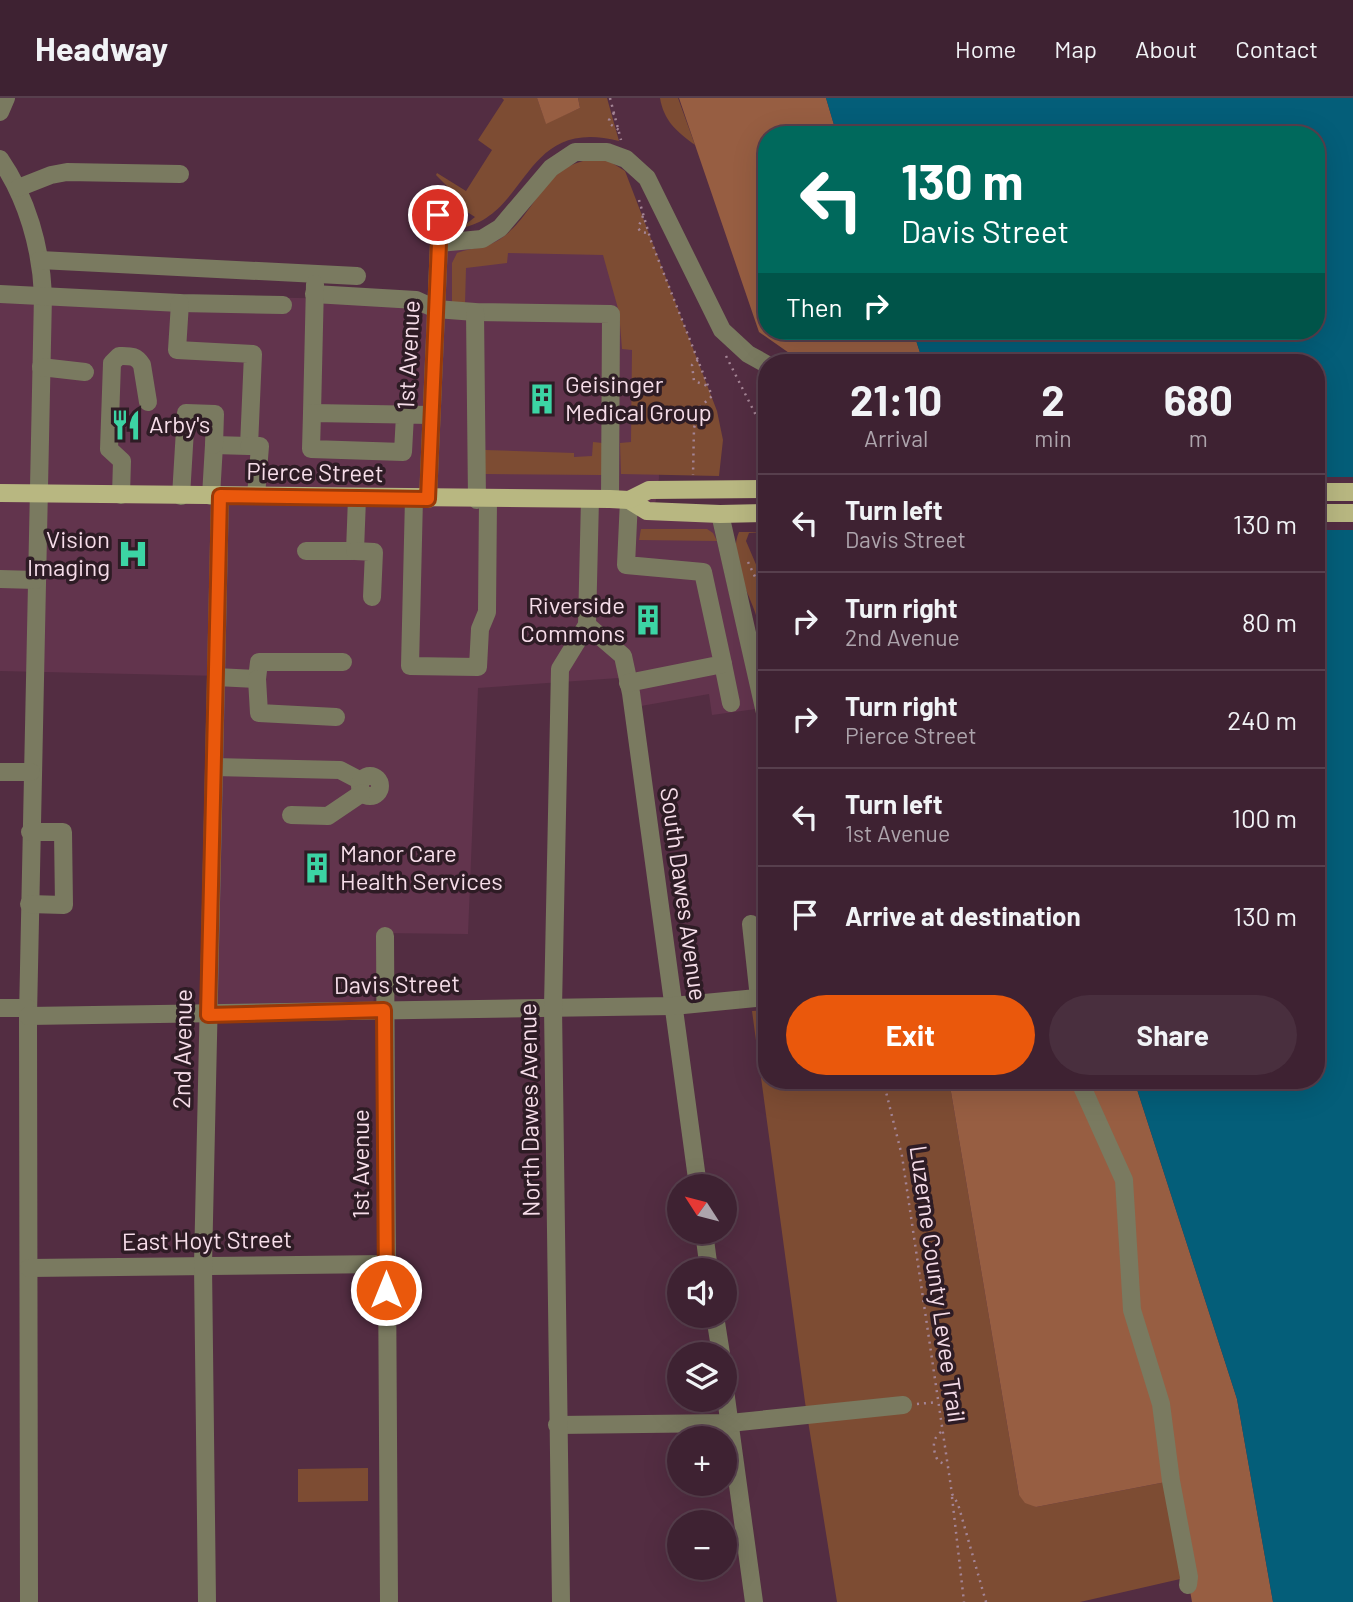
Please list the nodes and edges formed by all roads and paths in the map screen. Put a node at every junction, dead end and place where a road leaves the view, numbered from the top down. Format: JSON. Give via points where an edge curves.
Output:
{"nodes":[{"id":1,"x":6,"y":98,"type":"edge"},
{"id":2,"x":0,"y":112,"type":"edge"},
{"id":3,"x":614,"y":113,"type":"dead end"},
{"id":4,"x":619,"y":130,"type":"dead end"},
{"id":5,"x":0,"y":159,"type":"edge"},
{"id":6,"x":180,"y":174,"type":"dead end"},
{"id":7,"x":18,"y":188,"type":"junction"},
{"id":8,"x":638,"y":194,"type":"dead end"},
{"id":9,"x":438,"y":215,"type":"dead end"},
{"id":10,"x":643,"y":216,"type":"junction"},
{"id":11,"x":649,"y":233,"type":"junction"},
{"id":12,"x":439,"y":243,"type":"junction"},
{"id":13,"x":40,"y":260,"type":"junction"},
{"id":14,"x":315,"y":274,"type":"junction"},
{"id":15,"x":357,"y":276,"type":"dead end"},
{"id":16,"x":0,"y":294,"type":"edge"},
{"id":17,"x":43,"y":295,"type":"junction"},
{"id":18,"x":314,"y":295,"type":"junction"},
{"id":19,"x":180,"y":303,"type":"junction"},
{"id":20,"x":283,"y":305,"type":"dead end"},
{"id":21,"x":436,"y":309,"type":"junction"},
{"id":22,"x":475,"y":312,"type":"junction"},
{"id":23,"x":698,"y":359,"type":"junction"},
{"id":24,"x":758,"y":360,"type":"edge"},
{"id":25,"x":41,"y":368,"type":"junction"},
{"id":26,"x":85,"y":372,"type":"dead end"},
{"id":27,"x":708,"y":386,"type":"junction"},
{"id":28,"x":148,"y":402,"type":"dead end"},
{"id":29,"x":312,"y":413,"type":"junction"},
{"id":30,"x":405,"y":415,"type":"junction"},
{"id":31,"x":431,"y":415,"type":"junction"},
{"id":32,"x":214,"y":445,"type":"junction"},
{"id":33,"x":249,"y":446,"type":"junction"},
{"id":34,"x":693,"y":474,"type":"dead end"},
{"id":35,"x":758,"y":489,"type":"edge"},
{"id":36,"x":1325,"y":492,"type":"edge"},
{"id":37,"x":1353,"y":492,"type":"edge"},
{"id":38,"x":0,"y":493,"type":"edge"},
{"id":39,"x":38,"y":493,"type":"junction"},
{"id":40,"x":121,"y":495,"type":"junction"},
{"id":41,"x":181,"y":496,"type":"junction"},
{"id":42,"x":216,"y":496,"type":"junction"},
{"id":43,"x":256,"y":496,"type":"junction"},
{"id":44,"x":357,"y":498,"type":"junction"},
{"id":45,"x":421,"y":498,"type":"junction"},
{"id":46,"x":590,"y":499,"type":"junction"},
{"id":47,"x":610,"y":499,"type":"junction"},
{"id":48,"x":482,"y":500,"type":"junction"},
{"id":49,"x":629,"y":500,"type":"junction"},
{"id":50,"x":758,"y":513,"type":"edge"},
{"id":51,"x":1325,"y":513,"type":"edge"},
{"id":52,"x":1353,"y":513,"type":"edge"},
{"id":53,"x":720,"y":514,"type":"junction"},
{"id":54,"x":306,"y":551,"type":"dead end"},
{"id":55,"x":355,"y":551,"type":"junction"},
{"id":56,"x":747,"y":558,"type":"dead end"},
{"id":57,"x":0,"y":579,"type":"edge"},
{"id":58,"x":36,"y":580,"type":"junction"},
{"id":59,"x":758,"y":582,"type":"edge"},
{"id":60,"x":372,"y":597,"type":"dead end"},
{"id":61,"x":587,"y":625,"type":"junction"},
{"id":62,"x":343,"y":662,"type":"dead end"},
{"id":63,"x":723,"y":664,"type":"junction"},
{"id":64,"x":216,"y":677,"type":"junction"},
{"id":65,"x":257,"y":679,"type":"junction"},
{"id":66,"x":758,"y":682,"type":"edge"},
{"id":67,"x":628,"y":683,"type":"junction"},
{"id":68,"x":731,"y":703,"type":"dead end"},
{"id":69,"x":336,"y":717,"type":"dead end"},
{"id":70,"x":214,"y":767,"type":"junction"},
{"id":71,"x":0,"y":772,"type":"edge"},
{"id":72,"x":31,"y":772,"type":"junction"},
{"id":73,"x":291,"y":815,"type":"dead end"},
{"id":74,"x":30,"y":831,"type":"junction"},
{"id":75,"x":29,"y":904,"type":"junction"},
{"id":76,"x":751,"y":924,"type":"dead end"},
{"id":77,"x":385,"y":936,"type":"dead end"},
{"id":78,"x":758,"y":967,"type":"edge"},
{"id":79,"x":758,"y":998,"type":"edge"},
{"id":80,"x":673,"y":1006,"type":"junction"},
{"id":81,"x":552,"y":1007,"type":"junction"},
{"id":82,"x":0,"y":1008,"type":"edge"},
{"id":83,"x":384,"y":1010,"type":"junction"},
{"id":84,"x":28,"y":1012,"type":"junction"},
{"id":85,"x":208,"y":1015,"type":"junction"},
{"id":86,"x":885,"y":1089,"type":"edge"},
{"id":87,"x":1083,"y":1089,"type":"edge"},
{"id":88,"x":696,"y":1174,"type":"edge"},
{"id":89,"x":203,"y":1265,"type":"junction"},
{"id":90,"x":386,"y":1265,"type":"junction"},
{"id":91,"x":29,"y":1268,"type":"junction"},
{"id":92,"x":938,"y":1402,"type":"junction"},
{"id":93,"x":922,"y":1403,"type":"dead end"},
{"id":94,"x":903,"y":1405,"type":"dead end"},
{"id":95,"x":728,"y":1412,"type":"edge"},
{"id":96,"x":730,"y":1423,"type":"junction"},
{"id":97,"x":557,"y":1425,"type":"junction"},
{"id":98,"x":941,"y":1432,"type":"junction"},
{"id":99,"x":947,"y":1465,"type":"junction"},
{"id":100,"x":952,"y":1494,"type":"junction"},
{"id":101,"x":1188,"y":1586,"type":"dead end"},
{"id":102,"x":29,"y":1602,"type":"edge"},
{"id":103,"x":207,"y":1602,"type":"edge"},
{"id":104,"x":389,"y":1602,"type":"edge"},
{"id":105,"x":561,"y":1602,"type":"edge"},
{"id":106,"x":754,"y":1602,"type":"edge"},
{"id":107,"x":964,"y":1602,"type":"edge"},
{"id":108,"x":986,"y":1602,"type":"edge"}],
"edges":[{"from":1,"to":2,"type":"street"},
{"from":3,"to":4,"type":"path","via":[[610,124]]},
{"from":5,"to":7,"type":"street"},
{"from":6,"to":7,"type":"street","via":[[67,172]]},
{"from":7,"to":13,"type":"street"},
{"from":8,"to":10,"type":"path"},
{"from":9,"to":12,"type":"street","name":"1st Avenue"},
{"from":10,"to":11,"type":"path"},
{"from":10,"to":11,"type":"path","via":[[638,228]]},
{"from":11,"to":23,"type":"path"},
{"from":12,"to":21,"type":"street","name":"1st Avenue"},
{"from":12,"to":24,"type":"street","via":[[482,239],[500,228],[551,168],[575,152],[607,152],[626,159],[647,178],[722,330]]},
{"from":13,"to":14,"type":"street"},
{"from":13,"to":17,"type":"street"},
{"from":14,"to":15,"type":"street"},
{"from":14,"to":18,"type":"street"},
{"from":16,"to":17,"type":"street"},
{"from":17,"to":19,"type":"street"},
{"from":17,"to":25,"type":"street"},
{"from":18,"to":21,"type":"street","via":[[416,300]]},
{"from":18,"to":29,"type":"street"},
{"from":19,"to":20,"type":"street"},
{"from":19,"to":33,"type":"street","via":[[177,350],[253,354]]},
{"from":21,"to":22,"type":"street"},
{"from":21,"to":31,"type":"street","name":"1st Avenue"},
{"from":22,"to":47,"type":"street","via":[[611,314]]},
{"from":22,"to":48,"type":"street"},
{"from":23,"to":27,"type":"path"},
{"from":23,"to":27,"type":"path","via":[[692,365],[694,381]]},
{"from":25,"to":26,"type":"street"},
{"from":25,"to":39,"type":"street"},
{"from":27,"to":34,"type":"path","via":[[712,396],[700,407],[694,428]]},
{"from":28,"to":40,"type":"street","via":[[142,365],[134,357],[119,356],[112,363],[108,449],[122,461]]},
{"from":29,"to":30,"type":"street"},
{"from":29,"to":30,"type":"street","via":[[311,449],[403,452]]},
{"from":30,"to":31,"type":"street"},
{"from":31,"to":45,"type":"street","name":"1st Avenue"},
{"from":32,"to":33,"type":"street"},
{"from":32,"to":41,"type":"street","name":"2nd Avenue","via":[[215,414],[186,413]]},
{"from":32,"to":42,"type":"street","name":"2nd Avenue"},
{"from":33,"to":43,"type":"street","via":[[260,446]]},
{"from":35,"to":49,"type":"main road","name":"Pierce Street","via":[[649,490]]},
{"from":36,"to":37,"type":"main road"},
{"from":38,"to":39,"type":"main road","name":"Pierce Street"},
{"from":39,"to":40,"type":"main road","name":"Pierce Street"},
{"from":39,"to":58,"type":"street"},
{"from":40,"to":41,"type":"main road","name":"Pierce Street"},
{"from":41,"to":42,"type":"main road","name":"Pierce Street"},
{"from":42,"to":43,"type":"main road","name":"Pierce Street"},
{"from":42,"to":64,"type":"street","name":"2nd Avenue"},
{"from":43,"to":44,"type":"main road","name":"Pierce Street"},
{"from":44,"to":45,"type":"main road","name":"Pierce Street"},
{"from":44,"to":55,"type":"street"},
{"from":45,"to":48,"type":"main road","name":"Pierce Street"},
{"from":45,"to":48,"type":"street","name":"1st Avenue","via":[[410,666],[478,667],[486,611]]},
{"from":46,"to":47,"type":"main road","name":"Pierce Street"},
{"from":46,"to":48,"type":"main road","name":"Pierce Street"},
{"from":46,"to":61,"type":"street"},
{"from":47,"to":49,"type":"main road","name":"Pierce Street"},
{"from":49,"to":53,"type":"main road","name":"Pierce Street","via":[[648,511]]},
{"from":49,"to":63,"type":"street","via":[[626,565],[703,572]]},
{"from":50,"to":53,"type":"main road","name":"Pierce Street"},
{"from":51,"to":52,"type":"main road"},
{"from":53,"to":66,"type":"street"},
{"from":54,"to":55,"type":"street"},
{"from":55,"to":60,"type":"street","via":[[374,551]]},
{"from":56,"to":59,"type":"path"},
{"from":57,"to":58,"type":"street"},
{"from":58,"to":72,"type":"street"},
{"from":61,"to":67,"type":"street","name":"South Dawes Avenue","via":[[623,656]]},
{"from":61,"to":81,"type":"street","name":"North Dawes Avenue","via":[[560,669]]},
{"from":62,"to":65,"type":"street","via":[[259,662]]},
{"from":63,"to":67,"type":"street"},
{"from":63,"to":68,"type":"street"},
{"from":64,"to":65,"type":"street"},
{"from":64,"to":70,"type":"street","name":"2nd Avenue"},
{"from":65,"to":69,"type":"street","via":[[259,713]]},
{"from":67,"to":80,"type":"street","name":"South Dawes Avenue"},
{"from":70,"to":73,"type":"street","via":[[340,770],[362,787],[328,816]]},
{"from":70,"to":85,"type":"street","name":"2nd Avenue"},
{"from":71,"to":72,"type":"street"},
{"from":72,"to":74,"type":"street"},
{"from":74,"to":75,"type":"street"},
{"from":74,"to":75,"type":"street","via":[[63,832],[64,905]]},
{"from":75,"to":84,"type":"street"},
{"from":76,"to":78,"type":"street"},
{"from":77,"to":83,"type":"street","name":"1st Avenue"},
{"from":79,"to":80,"type":"street","name":"Davis Street"},
{"from":80,"to":81,"type":"street","name":"Davis Street"},
{"from":80,"to":88,"type":"street","name":"South Dawes Avenue"},
{"from":81,"to":83,"type":"street","name":"Davis Street"},
{"from":81,"to":97,"type":"street","name":"North Dawes Avenue"},
{"from":82,"to":84,"type":"street","name":"Davis Street"},
{"from":83,"to":85,"type":"street","name":"Davis Street"},
{"from":83,"to":90,"type":"street","name":"1st Avenue"},
{"from":84,"to":85,"type":"street","name":"Davis Street"},
{"from":84,"to":91,"type":"street"},
{"from":85,"to":89,"type":"street","name":"2nd Avenue"},
{"from":86,"to":92,"type":"path","name":"Luzerne County Levee Trail","via":[[902,1156]]},
{"from":87,"to":101,"type":"street","via":[[1124,1180],[1132,1310],[1161,1404]]},
{"from":89,"to":90,"type":"street","name":"East Hoyt Street"},
{"from":89,"to":91,"type":"street","name":"East Hoyt Street"},
{"from":89,"to":103,"type":"street","name":"2nd Avenue"},
{"from":90,"to":104,"type":"street","name":"1st Avenue"},
{"from":91,"to":102,"type":"street"},
{"from":92,"to":93,"type":"path"},
{"from":92,"to":98,"type":"path","name":"Luzerne County Levee Trail"},
{"from":94,"to":96,"type":"street"},
{"from":95,"to":96,"type":"street"},
{"from":96,"to":97,"type":"street"},
{"from":96,"to":106,"type":"street"},
{"from":97,"to":105,"type":"street","name":"North Dawes Avenue"},
{"from":98,"to":99,"type":"path","name":"Luzerne County Levee Trail"},
{"from":98,"to":99,"type":"path","via":[[935,1439],[934,1454]]},
{"from":99,"to":100,"type":"path","name":"Luzerne County Levee Trail"},
{"from":100,"to":107,"type":"path","name":"Luzerne County Levee Trail"},
{"from":100,"to":108,"type":"path","name":"Luzerne County Levee Trail"}]}
